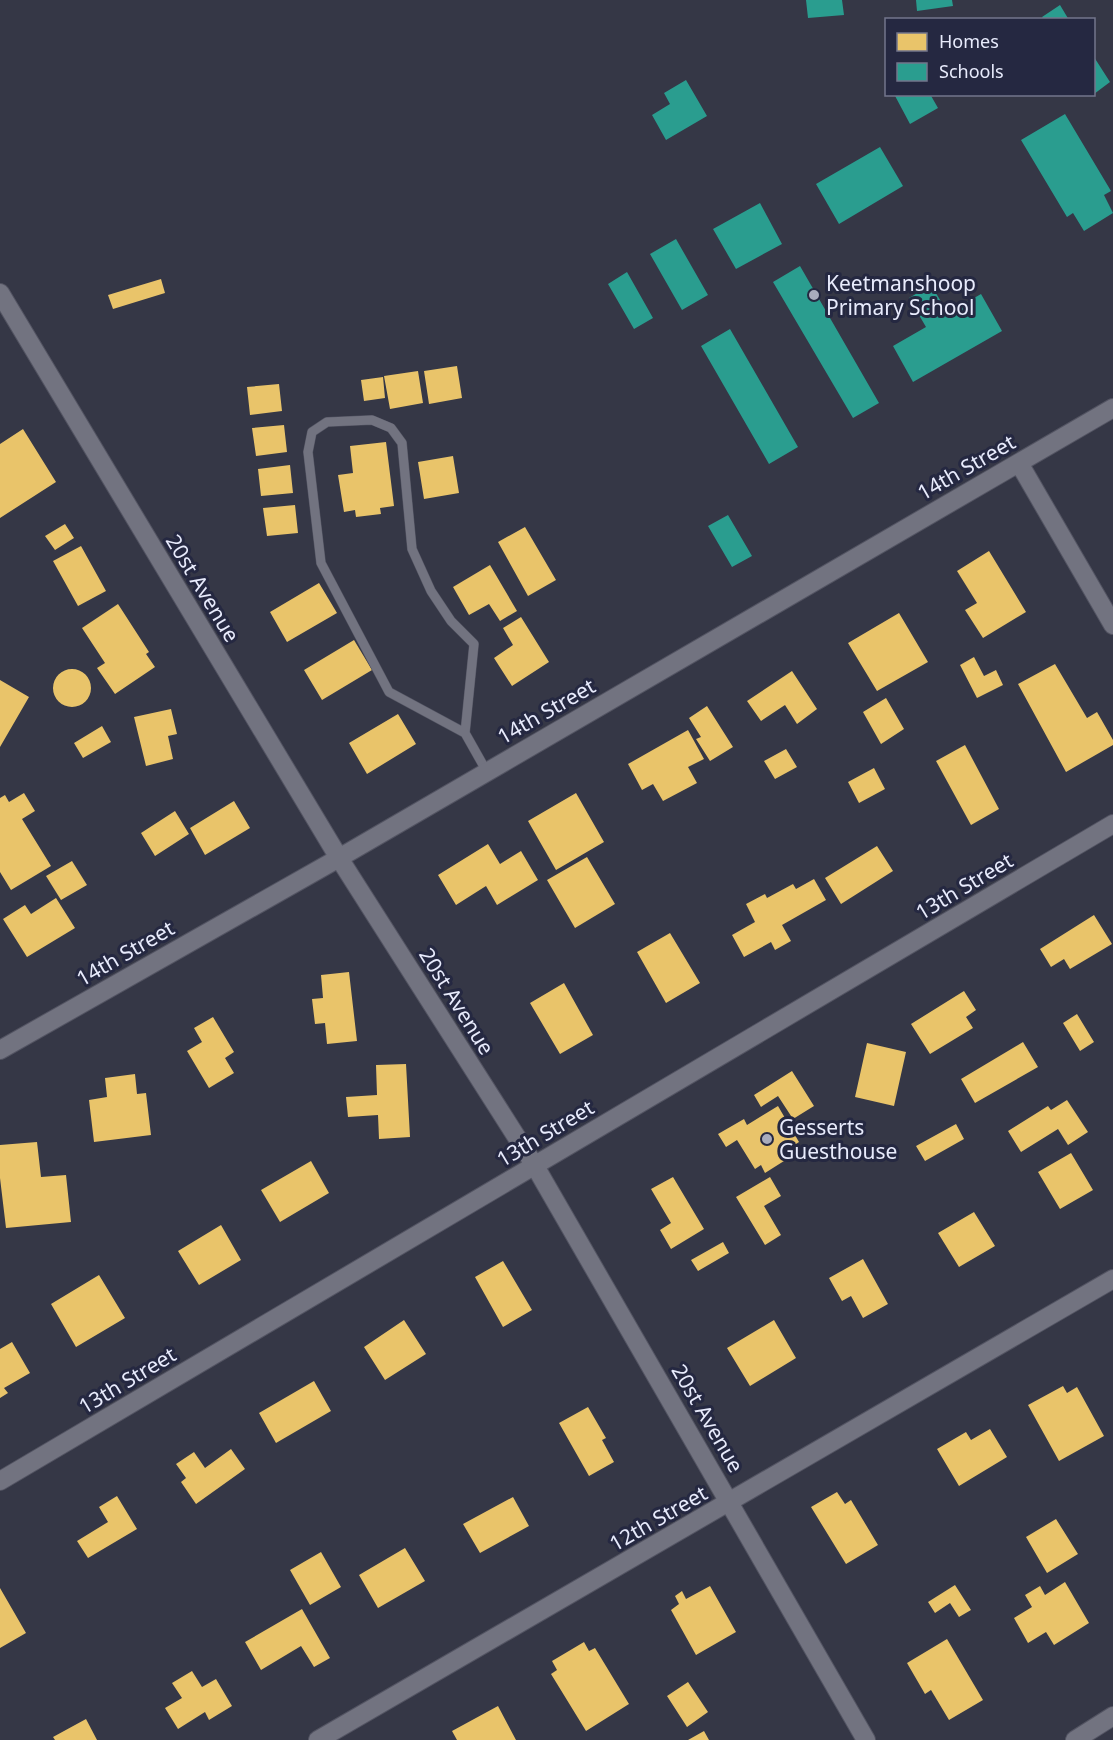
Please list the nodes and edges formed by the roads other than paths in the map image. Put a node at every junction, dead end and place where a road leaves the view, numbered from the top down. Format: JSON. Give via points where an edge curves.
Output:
{"nodes":[{"id":1,"x":0,"y":293,"type":"edge"},
{"id":2,"x":1113,"y":408,"type":"edge"},
{"id":3,"x":1019,"y":463,"type":"junction"},
{"id":4,"x":1113,"y":625,"type":"edge"},
{"id":5,"x":465,"y":733,"type":"junction"},
{"id":6,"x":488,"y":772,"type":"junction"},
{"id":7,"x":1113,"y":824,"type":"edge"},
{"id":8,"x":339,"y":858,"type":"junction"},
{"id":9,"x":0,"y":1049,"type":"edge"},
{"id":10,"x":535,"y":1166,"type":"junction"},
{"id":11,"x":1113,"y":1280,"type":"edge"},
{"id":12,"x":0,"y":1481,"type":"edge"},
{"id":13,"x":731,"y":1502,"type":"junction"},
{"id":14,"x":1113,"y":1716,"type":"edge"},
{"id":15,"x":318,"y":1740,"type":"edge"},
{"id":16,"x":866,"y":1740,"type":"edge"},
{"id":17,"x":1075,"y":1740,"type":"edge"}],
"edges":[{"from":1,"to":8,"type":"street","name":"20st Avenue"},
{"from":2,"to":3,"type":"street","name":"14th Street"},
{"from":3,"to":4,"type":"street"},
{"from":3,"to":6,"type":"street","name":"14th Street"},
{"from":5,"to":5,"type":"lane","via":[[389,692],[321,563],[308,452],[312,432],[327,422],[372,420],[391,428],[402,443],[412,549],[441,606],[474,644]]},
{"from":5,"to":6,"type":"lane"},
{"from":6,"to":8,"type":"street","name":"14th Street"},
{"from":7,"to":10,"type":"street","name":"13th Street"},
{"from":8,"to":9,"type":"street","name":"14th Street"},
{"from":8,"to":10,"type":"street","name":"20st Avenue"},
{"from":10,"to":12,"type":"street","name":"13th Street"},
{"from":10,"to":13,"type":"street","name":"20st Avenue"},
{"from":11,"to":13,"type":"street","name":"12th Street"},
{"from":13,"to":15,"type":"street","name":"12th Street"},
{"from":13,"to":16,"type":"street","name":"20st Avenue"},
{"from":14,"to":17,"type":"street"}]}
